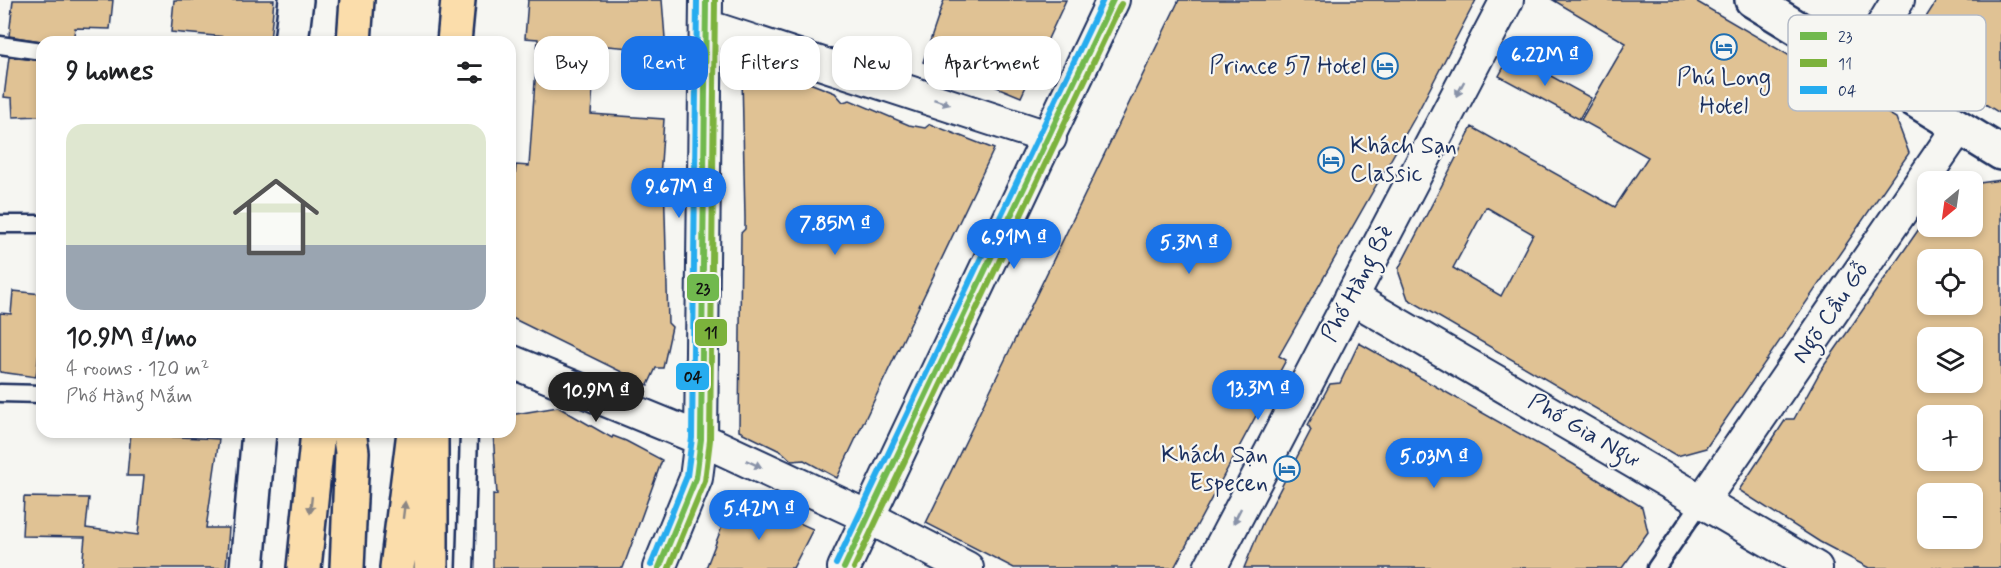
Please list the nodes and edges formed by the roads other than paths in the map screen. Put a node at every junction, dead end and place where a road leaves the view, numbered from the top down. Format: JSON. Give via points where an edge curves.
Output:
{"nodes":[{"id":1,"x":296,"y":0,"type":"edge"},
{"id":2,"x":357,"y":0,"type":"edge"},
{"id":3,"x":458,"y":0,"type":"edge"},
{"id":4,"x":1113,"y":0,"type":"edge"},
{"id":5,"x":1507,"y":0,"type":"edge"},
{"id":6,"x":1752,"y":0,"type":"edge"},
{"id":7,"x":1898,"y":0,"type":"edge"},
{"id":8,"x":706,"y":13,"type":"edge"},
{"id":9,"x":1889,"y":15,"type":"edge"},
{"id":10,"x":1788,"y":22,"type":"edge"},
{"id":11,"x":292,"y":36,"type":"edge"},
{"id":12,"x":354,"y":36,"type":"edge"},
{"id":13,"x":455,"y":36,"type":"edge"},
{"id":14,"x":0,"y":45,"type":"edge"},
{"id":15,"x":36,"y":50,"type":"edge"},
{"id":16,"x":1934,"y":111,"type":"edge"},
{"id":17,"x":1959,"y":127,"type":"junction"},
{"id":18,"x":1050,"y":138,"type":"junction"},
{"id":19,"x":2001,"y":153,"type":"edge"},
{"id":20,"x":0,"y":224,"type":"edge"},
{"id":21,"x":36,"y":224,"type":"edge"},
{"id":22,"x":1351,"y":297,"type":"junction"},
{"id":23,"x":516,"y":363,"type":"edge"},
{"id":24,"x":0,"y":393,"type":"edge"},
{"id":25,"x":36,"y":394,"type":"edge"},
{"id":26,"x":258,"y":438,"type":"edge"},
{"id":27,"x":413,"y":438,"type":"edge"},
{"id":28,"x":431,"y":438,"type":"edge"},
{"id":29,"x":469,"y":438,"type":"edge"},
{"id":30,"x":317,"y":439,"type":"edge"},
{"id":31,"x":701,"y":439,"type":"junction"},
{"id":32,"x":350,"y":442,"type":"edge"},
{"id":33,"x":1703,"y":500,"type":"junction"},
{"id":34,"x":868,"y":516,"type":"junction"},
{"id":35,"x":247,"y":568,"type":"edge"},
{"id":36,"x":304,"y":568,"type":"edge"},
{"id":37,"x":347,"y":568,"type":"edge"},
{"id":38,"x":398,"y":568,"type":"edge"},
{"id":39,"x":431,"y":568,"type":"edge"},
{"id":40,"x":465,"y":568,"type":"edge"},
{"id":41,"x":658,"y":568,"type":"edge"},
{"id":42,"x":844,"y":568,"type":"edge"},
{"id":43,"x":967,"y":568,"type":"edge"},
{"id":44,"x":1210,"y":568,"type":"edge"},
{"id":45,"x":1656,"y":568,"type":"edge"},
{"id":46,"x":1816,"y":568,"type":"edge"}],
"edges":[{"from":1,"to":11,"type":"street"},
{"from":2,"to":12,"type":"main road"},
{"from":3,"to":13,"type":"main road"},
{"from":4,"to":18,"type":"street"},
{"from":5,"to":22,"type":"street","name":"Phố Hàng Bè","one_way":true},
{"from":6,"to":10,"type":"street"},
{"from":7,"to":9,"type":"street"},
{"from":8,"to":18,"type":"street","one_way":true},
{"from":8,"to":31,"type":"street"},
{"from":14,"to":15,"type":"lane"},
{"from":16,"to":17,"type":"street"},
{"from":17,"to":19,"type":"street"},
{"from":17,"to":33,"type":"street","name":"Ngõ Cầu Gỗ"},
{"from":18,"to":34,"type":"street"},
{"from":20,"to":21,"type":"lane"},
{"from":22,"to":33,"type":"street","name":"Phố Gia Ngư"},
{"from":22,"to":44,"type":"street","name":"Phố Hàng Bè","one_way":true},
{"from":23,"to":31,"type":"street"},
{"from":24,"to":25,"type":"lane"},
{"from":26,"to":35,"type":"street"},
{"from":38,"to":27,"type":"main road","one_way":true},
{"from":28,"to":39,"type":"main road"},
{"from":29,"to":40,"type":"lane"},
{"from":30,"to":36,"type":"main road","one_way":true},
{"from":31,"to":34,"type":"street","one_way":true},
{"from":31,"to":41,"type":"street","via":[[696,478]]},
{"from":32,"to":37,"type":"main road"},
{"from":33,"to":45,"type":"lane"},
{"from":33,"to":46,"type":"street","name":"Phố Gia Ngư"},
{"from":34,"to":42,"type":"street"},
{"from":34,"to":43,"type":"street"}]}
